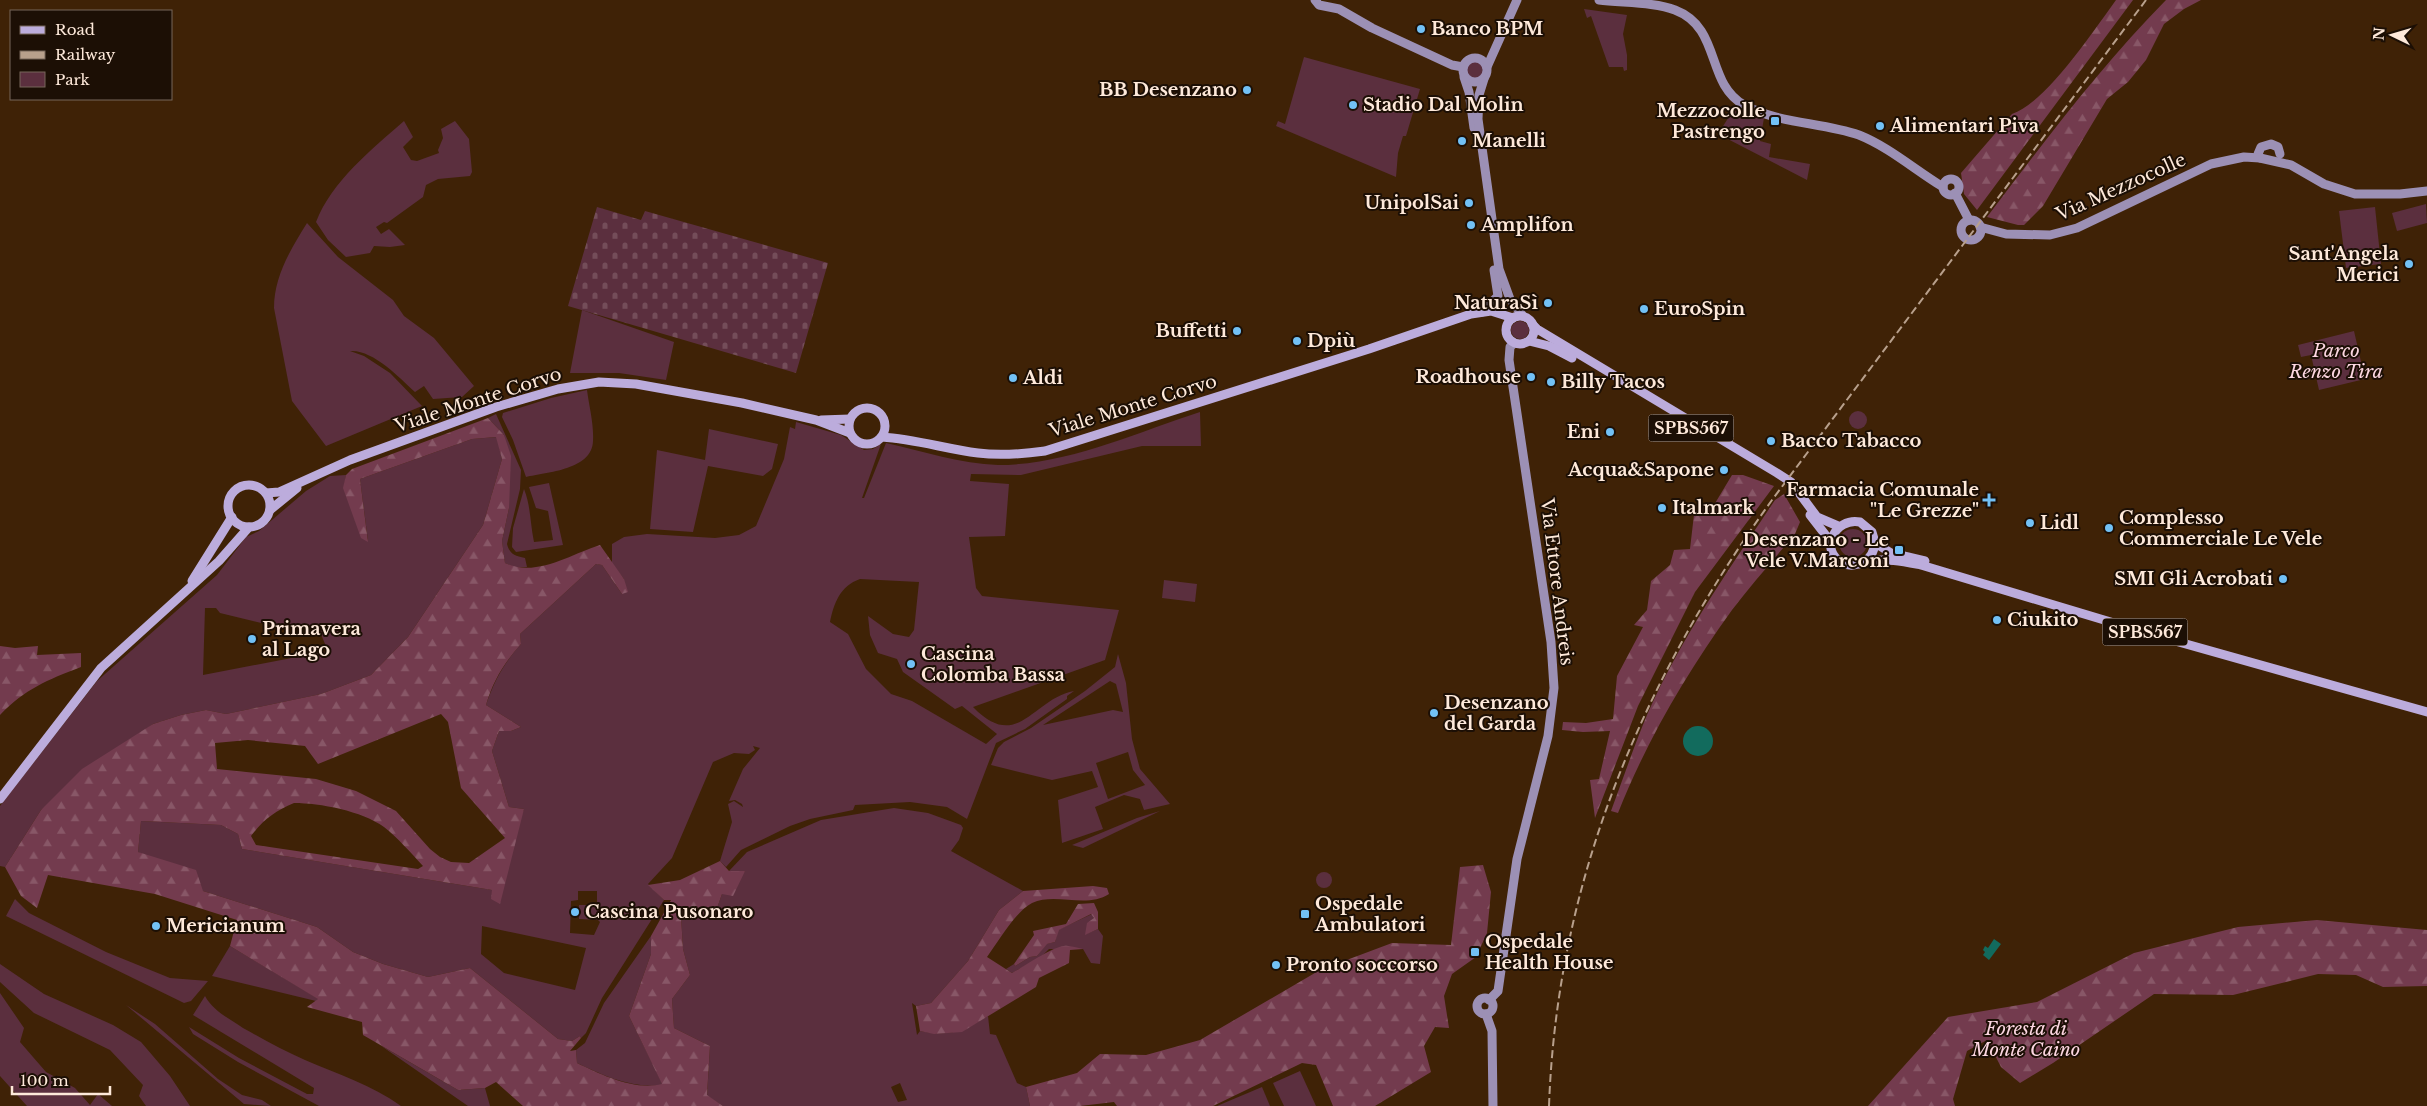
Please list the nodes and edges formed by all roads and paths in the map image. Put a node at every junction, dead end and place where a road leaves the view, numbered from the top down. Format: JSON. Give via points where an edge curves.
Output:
{"nodes":[{"id":1,"x":1315,"y":0,"type":"edge"},
{"id":2,"x":1517,"y":0,"type":"edge"},
{"id":3,"x":1599,"y":0,"type":"edge"},
{"id":4,"x":1329,"y":2,"type":"edge"},
{"id":5,"x":1495,"y":46,"type":"junction"},
{"id":6,"x":1475,"y":58,"type":"junction"},
{"id":7,"x":1487,"y":67,"type":"junction"},
{"id":8,"x":1464,"y":72,"type":"junction"},
{"id":9,"x":1484,"y":79,"type":"junction"},
{"id":10,"x":2260,"y":154,"type":"junction"},
{"id":11,"x":2280,"y":154,"type":"junction"},
{"id":12,"x":2273,"y":161,"type":"junction"},
{"id":13,"x":2291,"y":165,"type":"junction"},
{"id":14,"x":1943,"y":187,"type":"junction"},
{"id":15,"x":2427,"y":191,"type":"edge"},
{"id":16,"x":1955,"y":193,"type":"junction"},
{"id":17,"x":1969,"y":220,"type":"junction"},
{"id":18,"x":1980,"y":227,"type":"junction"},
{"id":19,"x":1495,"y":276,"type":"junction"},
{"id":20,"x":1482,"y":312,"type":"junction"},
{"id":21,"x":1523,"y":316,"type":"junction"},
{"id":22,"x":1513,"y":318,"type":"junction"},
{"id":23,"x":1461,"y":319,"type":"junction"},
{"id":24,"x":1532,"y":324,"type":"junction"},
{"id":25,"x":1506,"y":328,"type":"junction"},
{"id":26,"x":1529,"y":341,"type":"junction"},
{"id":27,"x":1514,"y":343,"type":"junction"},
{"id":28,"x":850,"y":419,"type":"junction"},
{"id":29,"x":816,"y":420,"type":"junction"},
{"id":30,"x":850,"y":433,"type":"junction"},
{"id":31,"x":884,"y":433,"type":"junction"},
{"id":32,"x":303,"y":483,"type":"junction"},
{"id":33,"x":266,"y":493,"type":"junction"},
{"id":34,"x":270,"y":510,"type":"junction"},
{"id":35,"x":232,"y":517,"type":"junction"},
{"id":36,"x":1838,"y":526,"type":"junction"},
{"id":37,"x":249,"y":527,"type":"junction"},
{"id":38,"x":1831,"y":542,"type":"junction"},
{"id":39,"x":1875,"y":543,"type":"junction"},
{"id":40,"x":1863,"y":563,"type":"junction"},
{"id":41,"x":187,"y":590,"type":"junction"},
{"id":42,"x":2427,"y":706,"type":"edge"},
{"id":43,"x":2427,"y":712,"type":"edge"},
{"id":44,"x":0,"y":799,"type":"edge"},
{"id":45,"x":1493,"y":1106,"type":"edge"}],
"edges":[{"from":1,"to":4,"type":"street","via":[[1318,4]]},
{"from":2,"to":5,"type":"street"},
{"from":3,"to":14,"type":"street","via":[[1675,10],[1702,30],[1721,78],[1736,100],[1745,106],[1858,135],[1893,153]]},
{"from":4,"to":8,"type":"street","via":[[1372,28]]},
{"from":5,"to":6,"type":"street","via":[[1486,56]]},
{"from":5,"to":7,"type":"street"},
{"from":6,"to":7,"type":"street","via":[[1482,60]]},
{"from":6,"to":8,"type":"street","via":[[1467,61]]},
{"from":7,"to":9,"type":"street"},
{"from":8,"to":9,"type":"street","via":[[1474,83]]},
{"from":8,"to":19,"type":"street"},
{"from":9,"to":21,"type":"street","via":[[1479,95],[1478,119],[1499,269],[1510,299]]},
{"from":10,"to":11,"type":"street","via":[[2271,144],[2278,147]]},
{"from":10,"to":12,"type":"street"},
{"from":10,"to":18,"type":"street","name":"Via Mezzocolle","via":[[2211,164],[2077,228],[2050,235],[2006,234]]},
{"from":11,"to":12,"type":"street"},
{"from":11,"to":13,"type":"street"},
{"from":12,"to":13,"type":"street"},
{"from":13,"to":15,"type":"street","via":[[2324,184],[2355,194]]},
{"from":14,"to":16,"type":"street","via":[[1948,194]]},
{"from":14,"to":16,"type":"street","via":[[1947,180],[1954,180],[1958,187]]},
{"from":16,"to":17,"type":"street"},
{"from":17,"to":18,"type":"street","name":"Via Mezzocolle","via":[[1976,221]]},
{"from":17,"to":18,"type":"street","via":[[1961,228],[1966,238],[1978,237]]},
{"from":19,"to":20,"type":"street","via":[[1498,296]]},
{"from":19,"to":22,"type":"street"},
{"from":20,"to":22,"type":"main road","via":[[1491,311]]},
{"from":20,"to":23,"type":"main road"},
{"from":21,"to":22,"type":"main road"},
{"from":21,"to":24,"type":"main road"},
{"from":22,"to":25,"type":"main road"},
{"from":23,"to":25,"type":"main road","via":[[1493,317],[1502,321]]},
{"from":23,"to":31,"type":"main road","name":"Viale Monte Corvo","via":[[1045,451],[979,453]]},
{"from":24,"to":26,"type":"main road","via":[[1534,331]]},
{"from":24,"to":36,"type":"main road","number":"SPBS567","via":[[1784,477],[1817,517]]},
{"from":25,"to":27,"type":"main road"},
{"from":26,"to":27,"type":"main road"},
{"from":26,"to":38,"type":"main road","number":"SPBS567","via":[[1556,348],[1787,484]]},
{"from":27,"to":45,"type":"street","name":"Via Ettore Andreis","via":[[1509,350],[1509,360],[1550,632],[1554,688],[1548,736],[1517,859],[1498,991],[1489,1000],[1492,1008],[1486,1014],[1492,1031]]},
{"from":28,"to":29,"type":"main road","name":"Viale Monte Corvo"},
{"from":28,"to":30,"type":"main road"},
{"from":28,"to":31,"type":"main road","via":[[858,410],[873,409],[882,416]]},
{"from":29,"to":30,"type":"main road","name":"Viale Monte Corvo"},
{"from":29,"to":32,"type":"main road","name":"Viale Monte Corvo","via":[[636,384],[579,384],[478,414],[332,467]]},
{"from":30,"to":31,"type":"main road","via":[[857,442],[865,444],[873,444]]},
{"from":32,"to":33,"type":"main road","name":"Viale Monte Corvo"},
{"from":32,"to":34,"type":"main road","name":"Viale Monte Corvo"},
{"from":33,"to":34,"type":"main road"},
{"from":33,"to":35,"type":"main road","via":[[251,485],[237,489],[229,499]]},
{"from":34,"to":37,"type":"main road","via":[[263,522]]},
{"from":35,"to":37,"type":"main road","via":[[242,526]]},
{"from":35,"to":41,"type":"main road"},
{"from":36,"to":38,"type":"main road"},
{"from":36,"to":39,"type":"main road","via":[[1849,521],[1860,522],[1872,532]]},
{"from":37,"to":41,"type":"main road"},
{"from":38,"to":40,"type":"main road","via":[[1832,552],[1841,562],[1851,565]]},
{"from":39,"to":40,"type":"main road","via":[[1873,553]]},
{"from":39,"to":42,"type":"main road","number":"SPBS567","via":[[1891,553]]},
{"from":40,"to":43,"type":"main road","number":"SPBS567","via":[[1881,560],[1921,565],[2011,594]]},
{"from":41,"to":44,"type":"main road","via":[[101,668]]}]}
